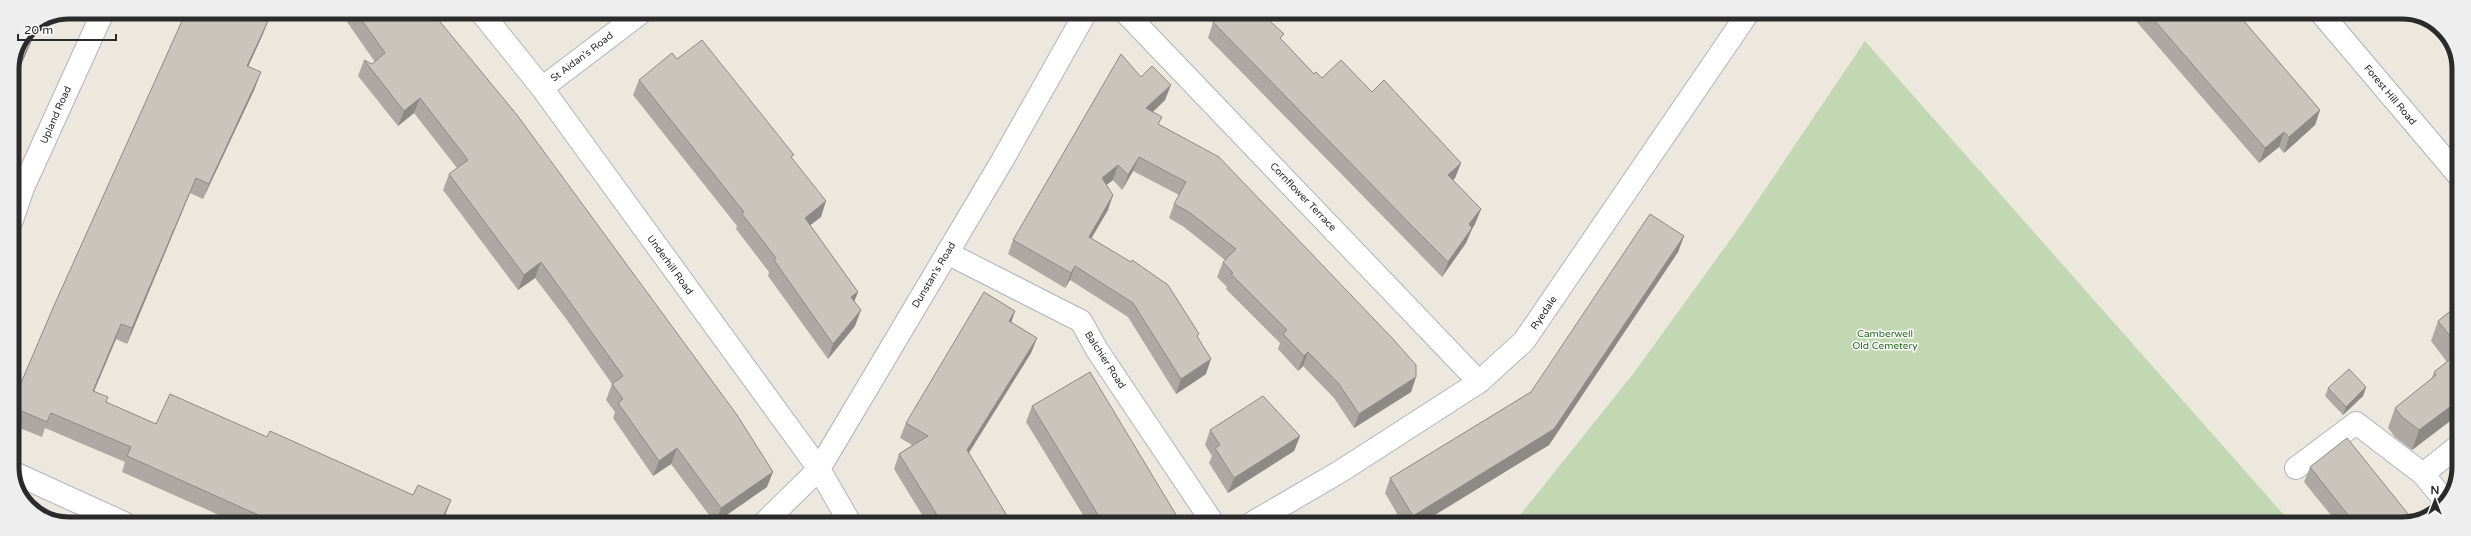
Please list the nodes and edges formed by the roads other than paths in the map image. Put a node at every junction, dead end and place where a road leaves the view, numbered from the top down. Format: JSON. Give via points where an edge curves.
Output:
{"nodes":[{"id":1,"x":100,"y":19,"type":"edge"},
{"id":2,"x":487,"y":19,"type":"edge"},
{"id":3,"x":633,"y":19,"type":"edge"},
{"id":4,"x":1082,"y":19,"type":"edge"},
{"id":5,"x":1132,"y":19,"type":"edge"},
{"id":6,"x":1744,"y":19,"type":"edge"},
{"id":7,"x":2326,"y":19,"type":"edge"},
{"id":8,"x":542,"y":88,"type":"junction"},
{"id":9,"x":2452,"y":168,"type":"edge"},
{"id":10,"x":19,"y":200,"type":"edge"},
{"id":11,"x":947,"y":253,"type":"junction"},
{"id":12,"x":1478,"y":382,"type":"junction"},
{"id":13,"x":2452,"y":451,"type":"edge"},
{"id":14,"x":2296,"y":468,"type":"dead end"},
{"id":15,"x":819,"y":469,"type":"junction"},
{"id":16,"x":2423,"y":474,"type":"junction"},
{"id":17,"x":20,"y":476,"type":"edge"},
{"id":18,"x":2442,"y":497,"type":"edge"},
{"id":19,"x":111,"y":517,"type":"edge"},
{"id":20,"x":770,"y":517,"type":"edge"},
{"id":21,"x":847,"y":517,"type":"edge"},
{"id":22,"x":1208,"y":517,"type":"edge"},
{"id":23,"x":1264,"y":517,"type":"edge"}],
"edges":[{"from":1,"to":10,"type":"street","name":"Upland Road"},
{"from":2,"to":8,"type":"street","name":"Underhill Road"},
{"from":3,"to":8,"type":"street","name":"St Aidan's Road"},
{"from":4,"to":11,"type":"street","name":"Dunstan's Road"},
{"from":5,"to":12,"type":"street","name":"Cornflower Terrace"},
{"from":6,"to":12,"type":"street","name":"Ryedale","via":[[1524,341]]},
{"from":7,"to":9,"type":"street","name":"Forest Hill Road"},
{"from":8,"to":15,"type":"street","name":"Underhill Road"},
{"from":11,"to":15,"type":"street","name":"Dunstan's Road"},
{"from":11,"to":22,"type":"street","name":"Balchier Road","via":[[1081,321],[1097,350]]},
{"from":12,"to":23,"type":"street","name":"Ryedale","via":[[1341,471]]},
{"from":13,"to":16,"type":"street"},
{"from":14,"to":16,"type":"street","via":[[2356,423]]},
{"from":15,"to":20,"type":"street","name":"Dunstan's Road"},
{"from":15,"to":21,"type":"street","name":"Underhill Road"},
{"from":16,"to":18,"type":"street"},
{"from":17,"to":19,"type":"street"}]}
